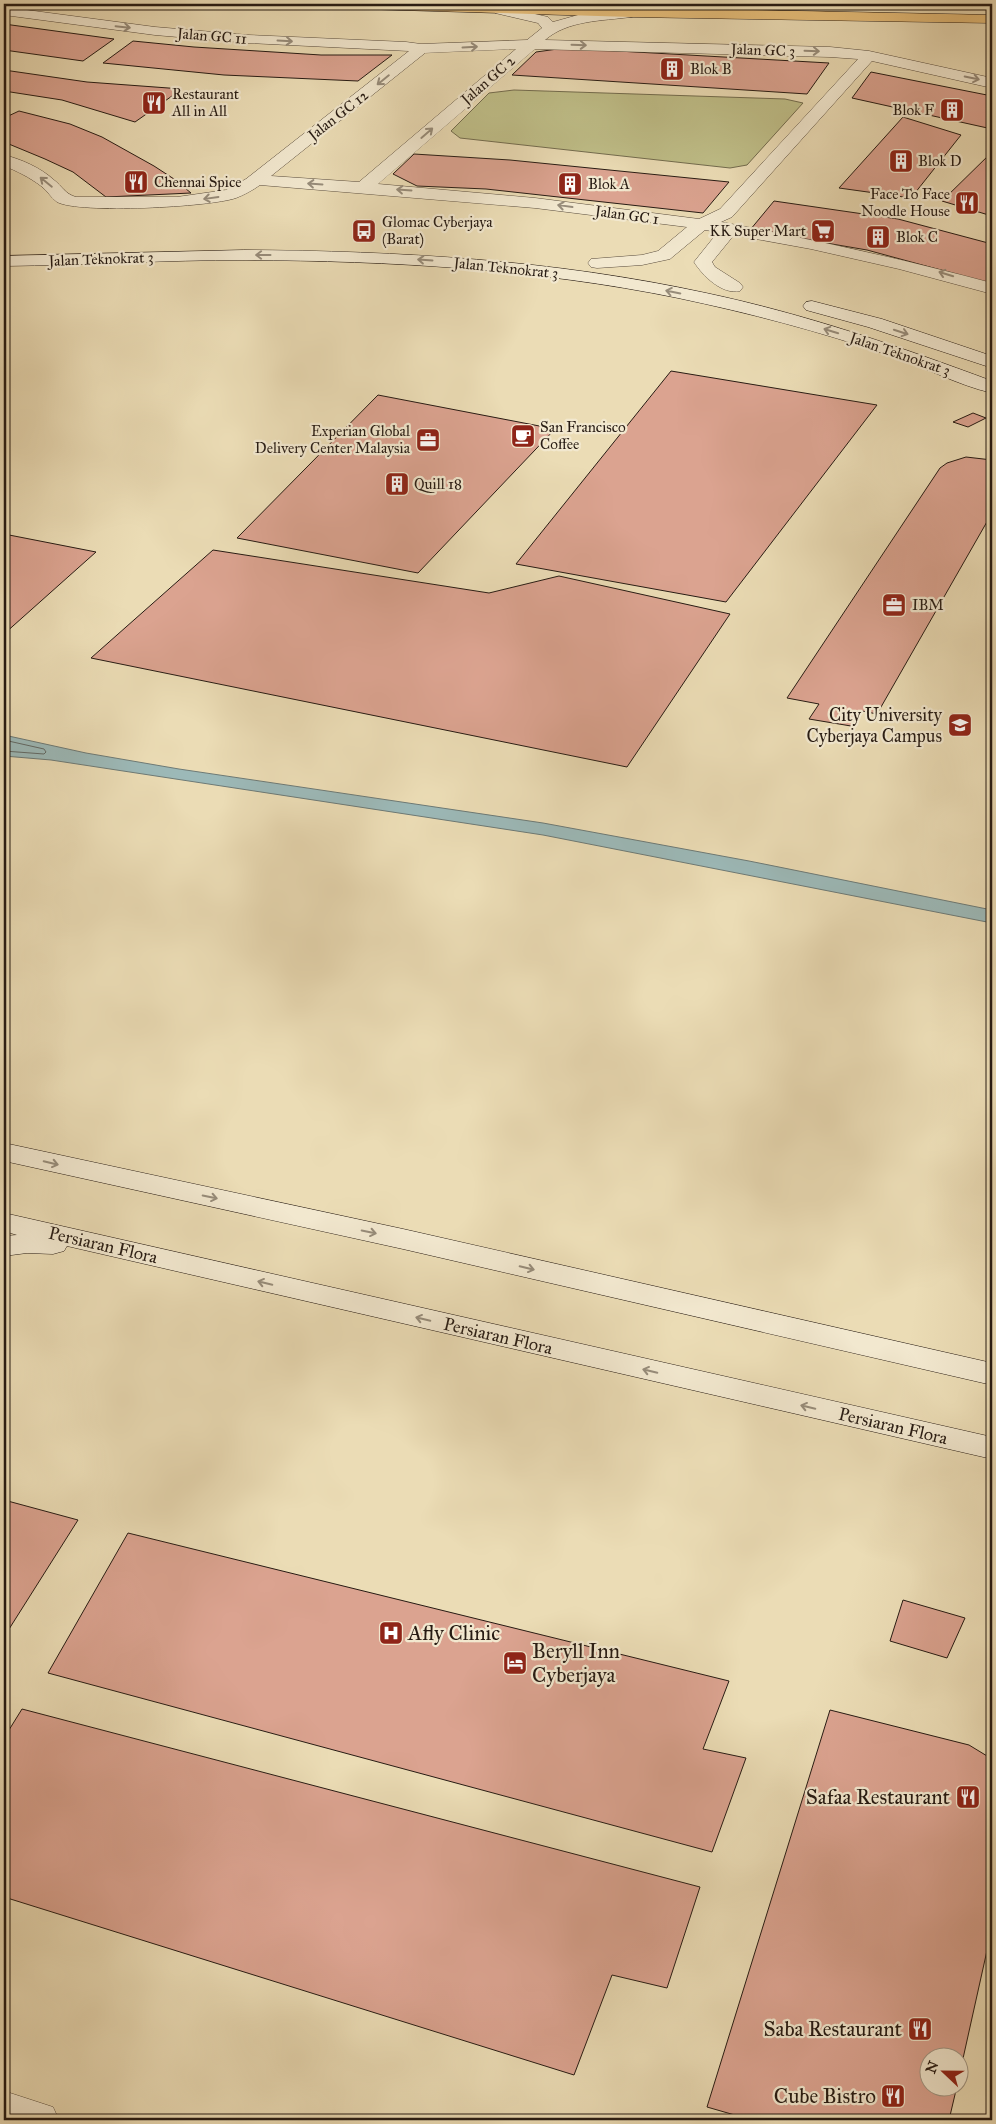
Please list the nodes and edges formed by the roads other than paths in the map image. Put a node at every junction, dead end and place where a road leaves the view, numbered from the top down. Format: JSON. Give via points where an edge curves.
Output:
{"nodes":[{"id":1,"x":331,"y":4,"type":"edge"},
{"id":2,"x":500,"y":10,"type":"junction"},
{"id":3,"x":4,"y":11,"type":"edge"},
{"id":4,"x":631,"y":13,"type":"junction"},
{"id":5,"x":992,"y":19,"type":"edge"},
{"id":6,"x":549,"y":26,"type":"junction"},
{"id":7,"x":530,"y":44,"type":"junction"},
{"id":8,"x":421,"y":49,"type":"junction"},
{"id":9,"x":869,"y":56,"type":"junction"},
{"id":10,"x":992,"y":82,"type":"edge"},
{"id":11,"x":4,"y":160,"type":"edge"},
{"id":12,"x":256,"y":180,"type":"junction"},
{"id":13,"x":364,"y":187,"type":"junction"},
{"id":14,"x":728,"y":221,"type":"junction"},
{"id":15,"x":700,"y":224,"type":"junction"},
{"id":16,"x":255,"y":238,"type":"dead end"},
{"id":17,"x":318,"y":239,"type":"dead end"},
{"id":18,"x":4,"y":248,"type":"edge"},
{"id":19,"x":4,"y":261,"type":"edge"},
{"id":20,"x":597,"y":263,"type":"junction"},
{"id":21,"x":734,"y":287,"type":"junction"},
{"id":22,"x":992,"y":289,"type":"edge"},
{"id":23,"x":754,"y":292,"type":"dead end"},
{"id":24,"x":792,"y":301,"type":"dead end"},
{"id":25,"x":992,"y":362,"type":"edge"},
{"id":26,"x":992,"y":387,"type":"edge"},
{"id":27,"x":4,"y":1152,"type":"edge"},
{"id":28,"x":4,"y":1222,"type":"edge"},
{"id":29,"x":4,"y":1246,"type":"edge"},
{"id":30,"x":112,"y":1247,"type":"junction"},
{"id":31,"x":992,"y":1374,"type":"edge"},
{"id":32,"x":992,"y":1448,"type":"edge"},
{"id":33,"x":4,"y":2109,"type":"edge"},
{"id":34,"x":39,"y":2120,"type":"edge"}],
"edges":[{"from":1,"to":2,"type":"main road"},
{"from":2,"to":4,"type":"main road"},
{"from":2,"to":6,"type":"street","via":[[538,18]]},
{"from":3,"to":8,"type":"street","name":"Jalan GC 11","one_way":true,"via":[[174,33]]},
{"from":4,"to":5,"type":"main road"},
{"from":4,"to":6,"type":"street","name":"Jalan GC 2"},
{"from":6,"to":7,"type":"street","name":"Jalan GC 2"},
{"from":8,"to":7,"type":"street","name":"Jalan GC 11","one_way":true},
{"from":7,"to":9,"type":"street","name":"Jalan GC 3","one_way":true,"via":[[830,52]]},
{"from":13,"to":7,"type":"street","name":"Jalan GC 2","one_way":true},
{"from":8,"to":12,"type":"street","name":"Jalan GC 12","one_way":true},
{"from":9,"to":10,"type":"street","name":"Jalan GC 3","one_way":true},
{"from":9,"to":14,"type":"street"},
{"from":12,"to":11,"type":"street","name":"Jalan GC 12","one_way":true,"via":[[240,190],[212,198],[177,202],[86,203],[66,201],[48,183]]},
{"from":13,"to":12,"type":"street","name":"Jalan GC 1","one_way":true},
{"from":15,"to":13,"type":"street","name":"Jalan GC 1","one_way":true,"via":[[501,198]]},
{"from":14,"to":15,"type":"street","name":"Jalan GC 1"},
{"from":14,"to":21,"type":"street","via":[[703,262]]},
{"from":22,"to":14,"type":"street","name":"Jalan GC 1","one_way":true,"via":[[935,271]]},
{"from":15,"to":20,"type":"street","via":[[664,256]]},
{"from":16,"to":18,"type":"street","name":"Jalan Teknokrat 3"},
{"from":17,"to":20,"type":"street","name":"Jalan Teknokrat 3","via":[[476,249]]},
{"from":26,"to":19,"type":"street","name":"Jalan Teknokrat 3","one_way":true,"via":[[893,350],[766,313],[576,275],[461,262],[342,256],[237,255]]},
{"from":20,"to":21,"type":"street","name":"Jalan Teknokrat 3"},
{"from":21,"to":23,"type":"street","name":"Jalan Teknokrat 3"},
{"from":24,"to":25,"type":"street","name":"Jalan Teknokrat 3","one_way":true},
{"from":27,"to":31,"type":"street","one_way":true,"via":[[403,1239]]},
{"from":28,"to":30,"type":"street","name":"Persiaran Flora"},
{"from":29,"to":30,"type":"street","via":[[27,1243]]},
{"from":32,"to":30,"type":"street","name":"Persiaran Flora","one_way":true},
{"from":33,"to":34,"type":"street"}]}
